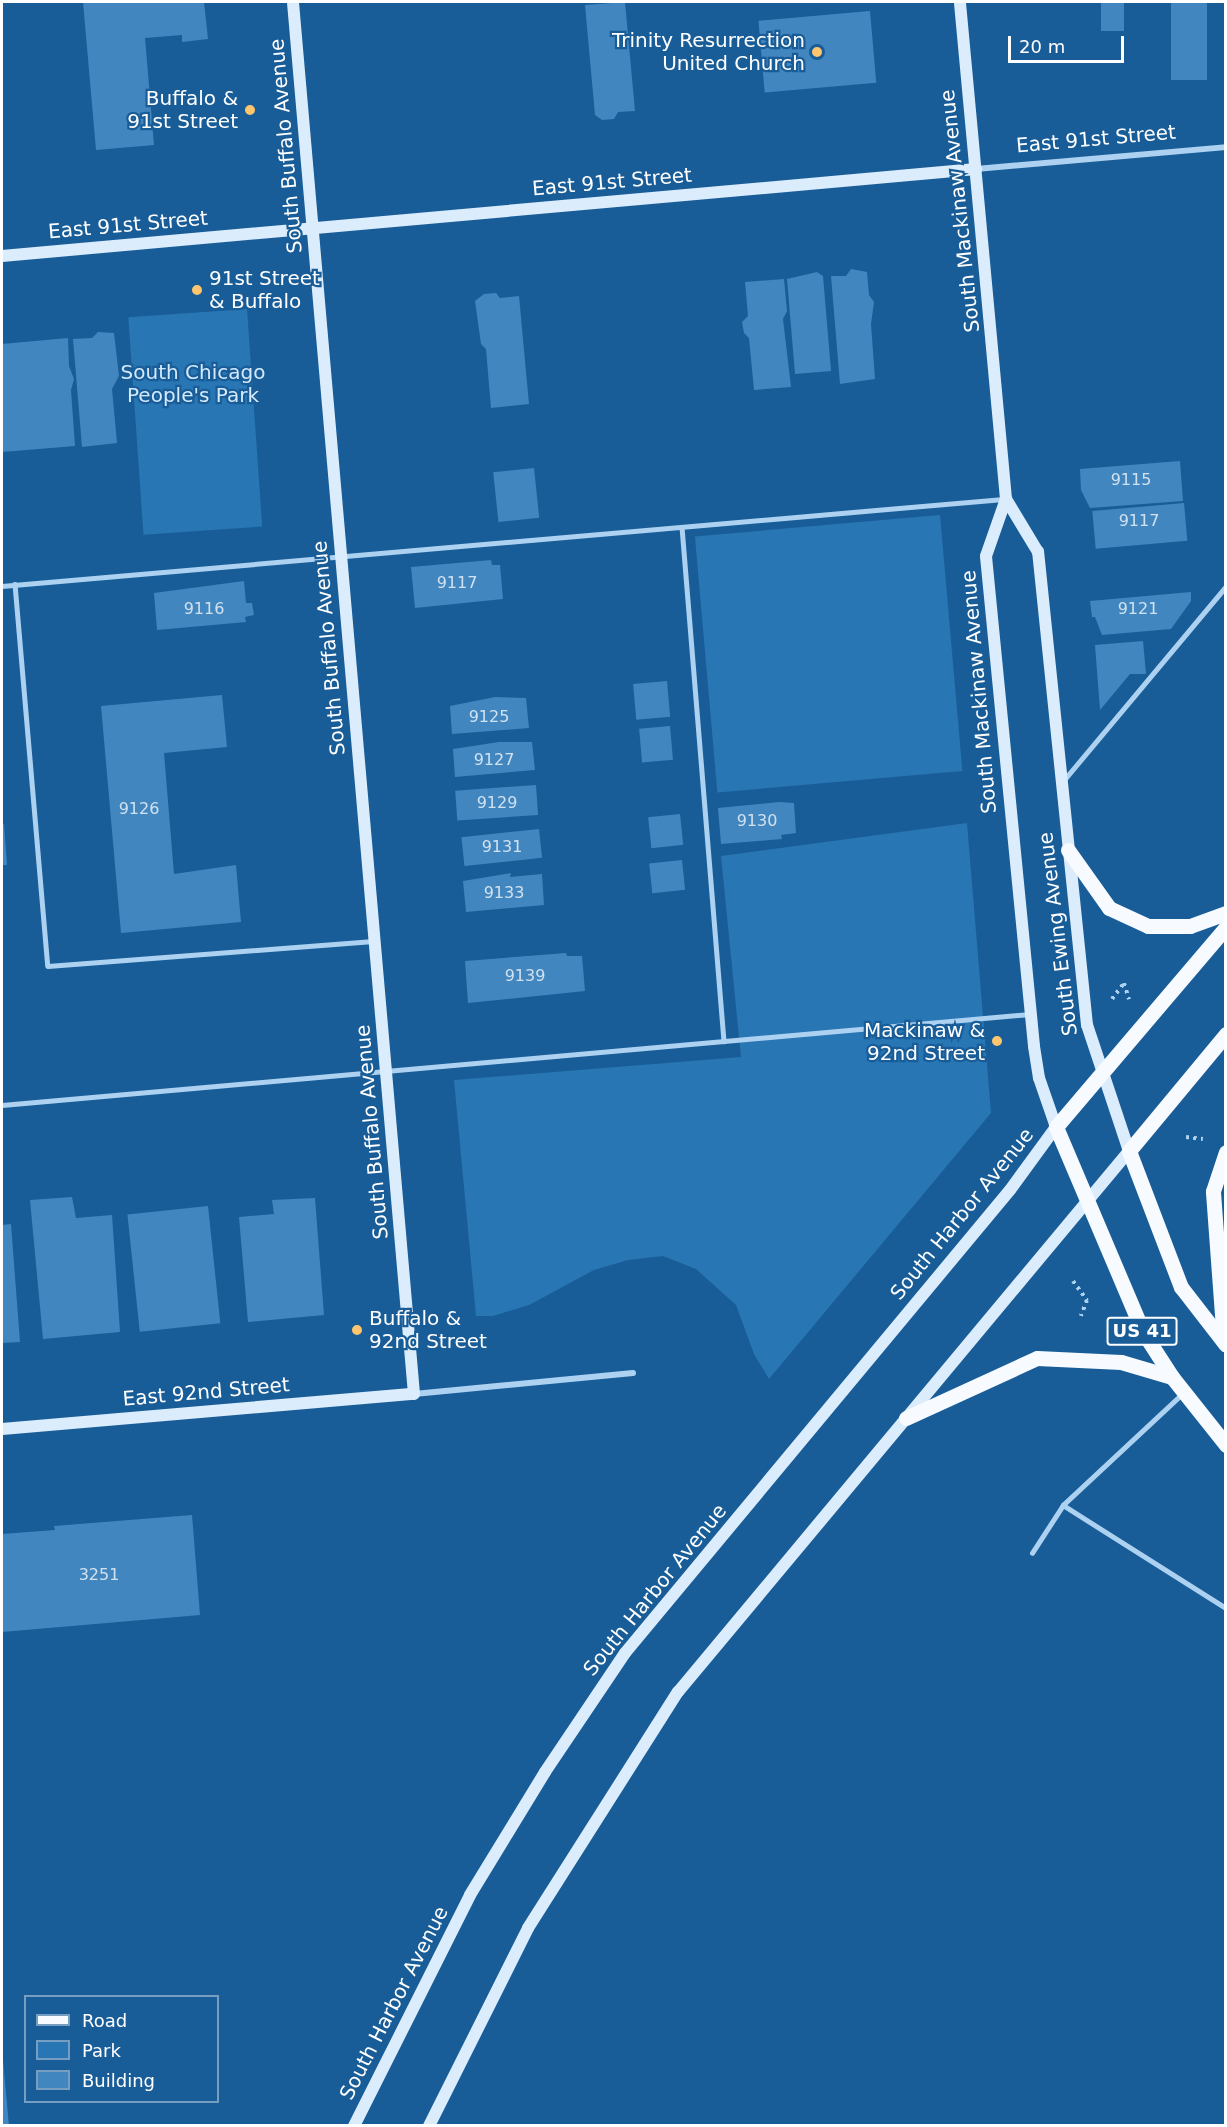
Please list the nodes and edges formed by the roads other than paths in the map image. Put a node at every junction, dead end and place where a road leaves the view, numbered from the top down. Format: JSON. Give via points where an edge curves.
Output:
{"nodes":[{"id":1,"x":294,"y":2,"type":"edge"},
{"id":2,"x":960,"y":2,"type":"edge"},
{"id":3,"x":1226,"y":147,"type":"edge"},
{"id":4,"x":976,"y":169,"type":"junction"},
{"id":5,"x":312,"y":228,"type":"junction"},
{"id":6,"x":2,"y":256,"type":"edge"},
{"id":7,"x":1006,"y":499,"type":"junction"},
{"id":8,"x":682,"y":527,"type":"junction"},
{"id":9,"x":340,"y":557,"type":"junction"},
{"id":10,"x":15,"y":584,"type":"junction"},
{"id":11,"x":2,"y":586,"type":"edge"},
{"id":12,"x":1226,"y":586,"type":"edge"},
{"id":13,"x":1062,"y":783,"type":"junction"},
{"id":14,"x":1068,"y":850,"type":"junction"},
{"id":15,"x":1226,"y":913,"type":"edge"},
{"id":16,"x":1226,"y":927,"type":"edge"},
{"id":17,"x":375,"y":941,"type":"junction"},
{"id":18,"x":1032,"y":1014,"type":"junction"},
{"id":19,"x":1226,"y":1034,"type":"edge"},
{"id":20,"x":724,"y":1041,"type":"junction"},
{"id":21,"x":387,"y":1070,"type":"junction"},
{"id":22,"x":1102,"y":1075,"type":"junction"},
{"id":23,"x":2,"y":1105,"type":"edge"},
{"id":24,"x":1056,"y":1127,"type":"junction"},
{"id":25,"x":1129,"y":1151,"type":"junction"},
{"id":26,"x":1226,"y":1152,"type":"edge"},
{"id":27,"x":1088,"y":1201,"type":"junction"},
{"id":28,"x":1225,"y":1343,"type":"edge"},
{"id":29,"x":633,"y":1373,"type":"dead end"},
{"id":30,"x":1172,"y":1377,"type":"junction"},
{"id":31,"x":1184,"y":1392,"type":"junction"},
{"id":32,"x":414,"y":1394,"type":"junction"},
{"id":33,"x":906,"y":1418,"type":"junction"},
{"id":34,"x":2,"y":1429,"type":"edge"},
{"id":35,"x":1226,"y":1445,"type":"edge"},
{"id":36,"x":1063,"y":1505,"type":"junction"},
{"id":37,"x":1032,"y":1553,"type":"dead end"},
{"id":38,"x":1226,"y":1608,"type":"edge"},
{"id":39,"x":354,"y":2126,"type":"edge"},
{"id":40,"x":429,"y":2126,"type":"edge"}],
"edges":[{"from":1,"to":5,"type":"main road","name":"South Buffalo Avenue"},
{"from":2,"to":4,"type":"main road","name":"South Mackinaw Avenue"},
{"from":3,"to":4,"type":"street","name":"East 91st Street"},
{"from":4,"to":5,"type":"main road","name":"East 91st Street"},
{"from":4,"to":7,"type":"main road","name":"South Mackinaw Avenue"},
{"from":5,"to":6,"type":"main road","name":"East 91st Street"},
{"from":5,"to":9,"type":"main road","name":"South Buffalo Avenue"},
{"from":7,"to":8,"type":"lane"},
{"from":7,"to":13,"type":"main road","name":"South Ewing Avenue","number":"US 41","via":[[1038,552]]},
{"from":7,"to":18,"type":"main road","name":"South Mackinaw Avenue","via":[[986,556]]},
{"from":8,"to":9,"type":"lane"},
{"from":8,"to":20,"type":"lane"},
{"from":9,"to":10,"type":"lane"},
{"from":9,"to":17,"type":"main road","name":"South Buffalo Avenue"},
{"from":10,"to":11,"type":"lane"},
{"from":10,"to":17,"type":"lane","via":[[48,966]]},
{"from":12,"to":13,"type":"lane"},
{"from":13,"to":14,"type":"main road","name":"South Ewing Avenue","number":"US 41"},
{"from":14,"to":15,"type":"main road","via":[[1109,908],[1148,926],[1190,927]]},
{"from":14,"to":22,"type":"main road","name":"South Ewing Avenue","number":"US 41","via":[[1087,1025]]},
{"from":16,"to":22,"type":"main road"},
{"from":17,"to":21,"type":"main road","name":"South Buffalo Avenue"},
{"from":18,"to":20,"type":"lane"},
{"from":18,"to":24,"type":"main road","name":"South Mackinaw Avenue","via":[[1039,1078]]},
{"from":19,"to":25,"type":"main road"},
{"from":20,"to":21,"type":"lane"},
{"from":21,"to":23,"type":"lane"},
{"from":21,"to":32,"type":"main road","name":"South Buffalo Avenue"},
{"from":22,"to":24,"type":"main road"},
{"from":22,"to":25,"type":"main road","name":"South Ewing Avenue","number":"US 41"},
{"from":24,"to":27,"type":"main road","number":"US 41"},
{"from":24,"to":39,"type":"main road","name":"South Harbor Avenue","via":[[1003,1199],[625,1653],[545,1772],[470,1895]]},
{"from":25,"to":27,"type":"main road"},
{"from":25,"to":28,"type":"main road","name":"South Ewing Avenue","number":"US 41","via":[[1181,1287]]},
{"from":26,"to":28,"type":"main road","via":[[1213,1191]]},
{"from":27,"to":30,"type":"main road","number":"US 41","via":[[1143,1332]]},
{"from":27,"to":33,"type":"main road"},
{"from":29,"to":32,"type":"street","name":"East 92nd Street"},
{"from":30,"to":31,"type":"main road","number":"US 41"},
{"from":30,"to":33,"type":"main road","via":[[1121,1362],[1037,1358]]},
{"from":31,"to":35,"type":"main road","number":"US 41"},
{"from":31,"to":36,"type":"lane"},
{"from":32,"to":34,"type":"main road","name":"East 92nd Street"},
{"from":33,"to":40,"type":"main road","via":[[678,1692],[528,1928]]},
{"from":36,"to":37,"type":"lane"},
{"from":36,"to":38,"type":"lane"}]}
